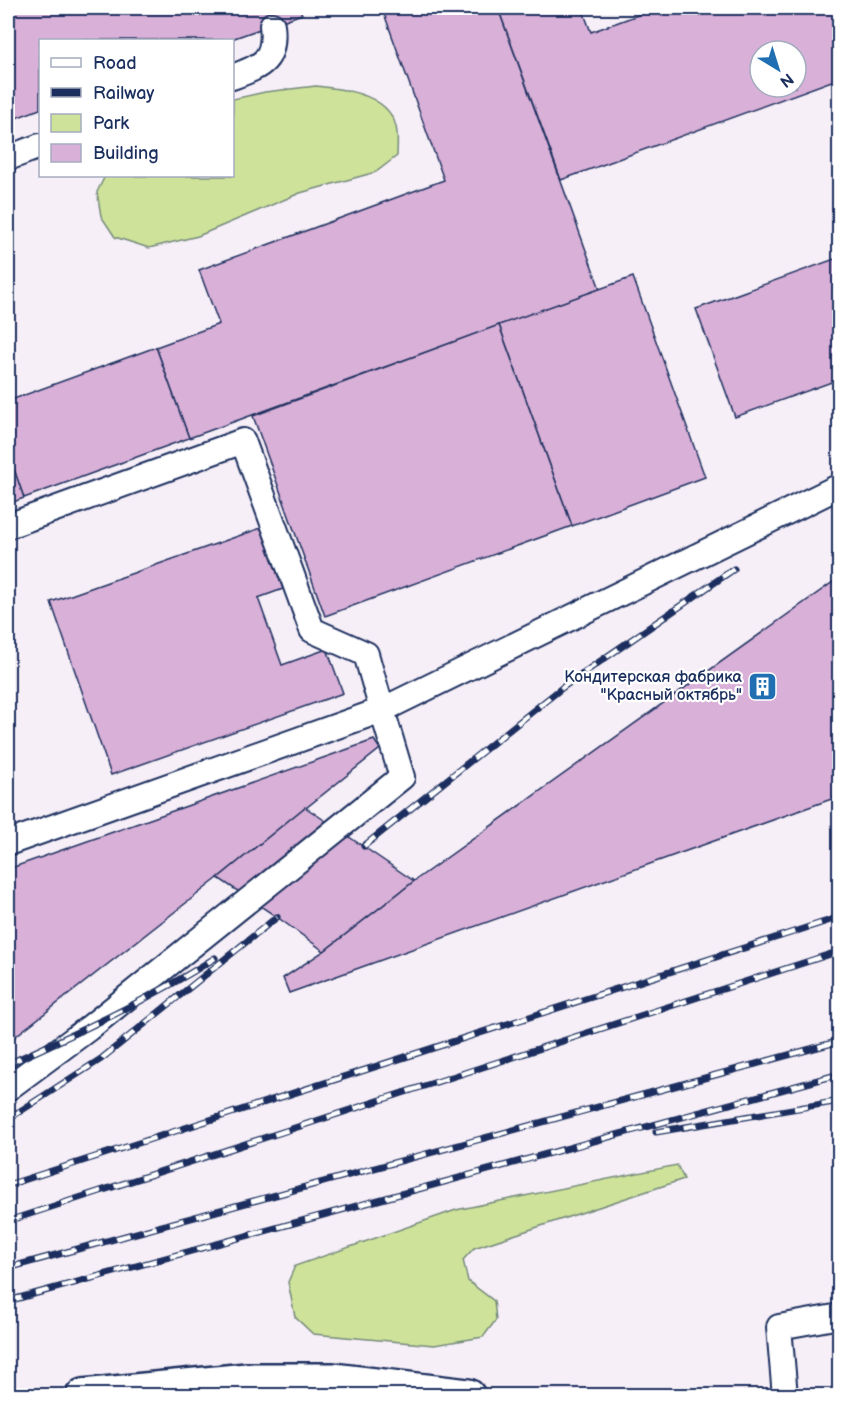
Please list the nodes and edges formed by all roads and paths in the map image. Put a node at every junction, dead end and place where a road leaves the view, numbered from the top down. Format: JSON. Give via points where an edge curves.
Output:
{"nodes":[{"id":1,"x":272,"y":25,"type":"dead end"},
{"id":2,"x":234,"y":76,"type":"edge"},
{"id":3,"x":39,"y":147,"type":"edge"},
{"id":4,"x":8,"y":158,"type":"edge"},
{"id":5,"x":840,"y":486,"type":"edge"},
{"id":6,"x":8,"y":526,"type":"edge"},
{"id":7,"x":382,"y":710,"type":"junction"},
{"id":8,"x":8,"y":843,"type":"edge"},
{"id":9,"x":8,"y":1088,"type":"edge"},
{"id":10,"x":840,"y":1316,"type":"edge"},
{"id":11,"x":83,"y":1395,"type":"edge"},
{"id":12,"x":468,"y":1395,"type":"edge"},
{"id":13,"x":785,"y":1395,"type":"edge"}],
"edges":[{"from":1,"to":2,"type":"lane","via":[[274,43],[268,57],[256,68]]},
{"from":3,"to":4,"type":"lane"},
{"from":5,"to":7,"type":"lane"},
{"from":6,"to":7,"type":"lane","via":[[243,441],[312,630],[366,654]]},
{"from":7,"to":8,"type":"lane"},
{"from":7,"to":9,"type":"lane","via":[[402,777]]},
{"from":10,"to":13,"type":"lane","via":[[779,1327]]},
{"from":11,"to":12,"type":"street","via":[[236,1380],[333,1380]]}]}
